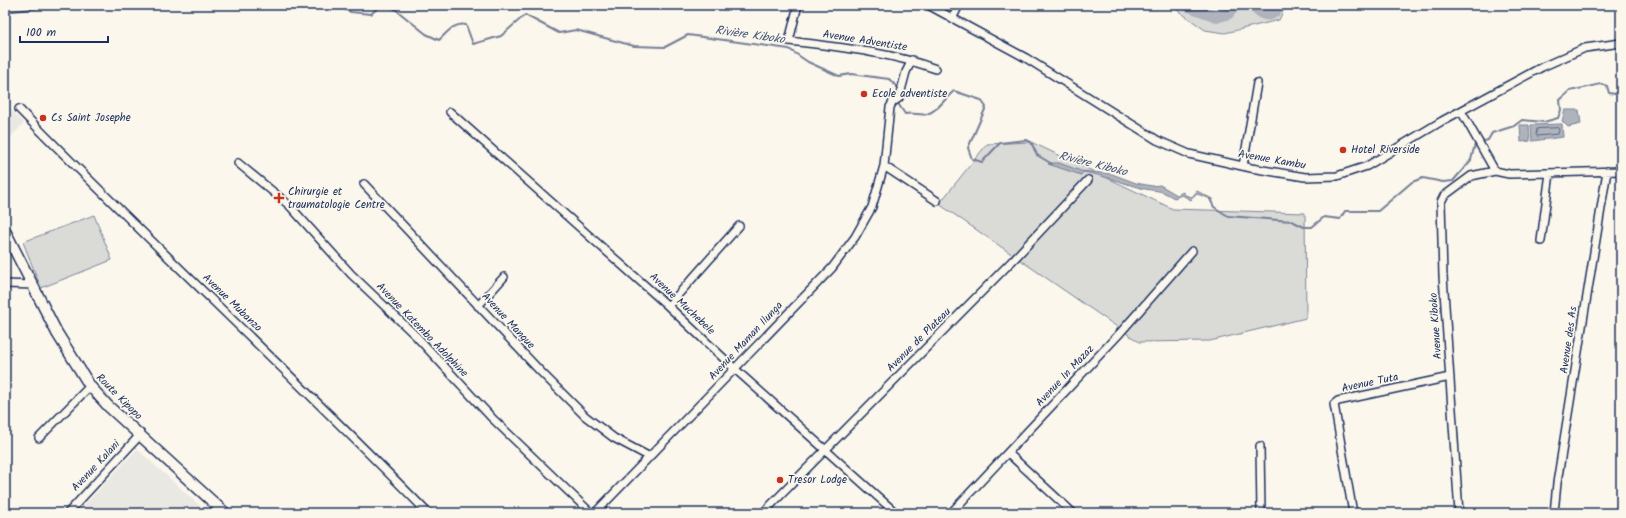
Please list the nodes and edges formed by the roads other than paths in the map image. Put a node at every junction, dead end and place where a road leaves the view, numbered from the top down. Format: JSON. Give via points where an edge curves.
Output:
{"nodes":[{"id":1,"x":798,"y":5,"type":"edge"},
{"id":2,"x":928,"y":5,"type":"edge"},
{"id":3,"x":959,"y":5,"type":"edge"},
{"id":4,"x":952,"y":18,"type":"junction"},
{"id":5,"x":1621,"y":43,"type":"edge"},
{"id":6,"x":912,"y":60,"type":"junction"},
{"id":7,"x":936,"y":69,"type":"dead end"},
{"id":8,"x":1257,"y":83,"type":"dead end"},
{"id":9,"x":19,"y":110,"type":"dead end"},
{"id":10,"x":1461,"y":110,"type":"junction"},
{"id":11,"x":450,"y":112,"type":"dead end"},
{"id":12,"x":238,"y":163,"type":"dead end"},
{"id":13,"x":884,"y":166,"type":"junction"},
{"id":14,"x":1242,"y":166,"type":"junction"},
{"id":15,"x":1495,"y":171,"type":"junction"},
{"id":16,"x":1607,"y":171,"type":"junction"},
{"id":17,"x":1621,"y":171,"type":"edge"},
{"id":18,"x":1550,"y":173,"type":"junction"},
{"id":19,"x":1088,"y":180,"type":"dead end"},
{"id":20,"x":364,"y":184,"type":"dead end"},
{"id":21,"x":937,"y":201,"type":"dead end"},
{"id":22,"x":739,"y":226,"type":"dead end"},
{"id":23,"x":5,"y":232,"type":"edge"},
{"id":24,"x":1541,"y":241,"type":"dead end"},
{"id":25,"x":1192,"y":251,"type":"dead end"},
{"id":26,"x":504,"y":277,"type":"dead end"},
{"id":27,"x":5,"y":284,"type":"edge"},
{"id":28,"x":33,"y":285,"type":"junction"},
{"id":29,"x":478,"y":306,"type":"junction"},
{"id":30,"x":668,"y":306,"type":"junction"},
{"id":31,"x":735,"y":369,"type":"junction"},
{"id":32,"x":1450,"y":377,"type":"junction"},
{"id":33,"x":90,"y":386,"type":"junction"},
{"id":34,"x":141,"y":434,"type":"junction"},
{"id":35,"x":39,"y":438,"type":"dead end"},
{"id":36,"x":1260,"y":446,"type":"dead end"},
{"id":37,"x":825,"y":449,"type":"junction"},
{"id":38,"x":1008,"y":453,"type":"junction"},
{"id":39,"x":650,"y":457,"type":"junction"},
{"id":40,"x":1621,"y":509,"type":"edge"},
{"id":41,"x":68,"y":513,"type":"edge"},
{"id":42,"x":225,"y":513,"type":"edge"},
{"id":43,"x":428,"y":513,"type":"edge"},
{"id":44,"x":591,"y":513,"type":"edge"},
{"id":45,"x":596,"y":513,"type":"edge"},
{"id":46,"x":763,"y":513,"type":"edge"},
{"id":47,"x":896,"y":513,"type":"edge"},
{"id":48,"x":951,"y":513,"type":"edge"},
{"id":49,"x":1073,"y":513,"type":"edge"},
{"id":50,"x":1261,"y":513,"type":"edge"},
{"id":51,"x":1353,"y":513,"type":"edge"},
{"id":52,"x":1459,"y":513,"type":"edge"},
{"id":53,"x":1554,"y":513,"type":"edge"},
{"id":54,"x":1620,"y":513,"type":"edge"}],
"edges":[{"from":1,"to":6,"type":"street","name":"Avenue Adventiste","via":[[789,41]]},
{"from":2,"to":4,"type":"street","name":"Avenue Kambu"},
{"from":3,"to":4,"type":"street"},
{"from":4,"to":14,"type":"street","name":"Avenue Kambu","via":[[1026,58],[1167,145],[1189,154]]},
{"from":5,"to":10,"type":"street","name":"Avenue Kambu","via":[[1585,48],[1536,70]]},
{"from":6,"to":7,"type":"street","name":"Avenue Adventiste"},
{"from":6,"to":13,"type":"street","name":"Avenue Maman Ilunga","via":[[897,101],[890,107]]},
{"from":8,"to":14,"type":"street"},
{"from":9,"to":43,"type":"street","name":"Avenue Mubanzo","via":[[107,200],[231,317]]},
{"from":10,"to":14,"type":"street","name":"Avenue Kambu","via":[[1367,166],[1337,176],[1305,177]]},
{"from":10,"to":15,"type":"street"},
{"from":11,"to":30,"type":"street","name":"Avenue Muchebele"},
{"from":12,"to":44,"type":"street","name":"Avenue Katembo Adolphine","via":[[288,205],[351,274],[417,337],[492,418]]},
{"from":13,"to":21,"type":"street"},
{"from":13,"to":31,"type":"street","name":"Avenue Maman Ilunga","via":[[868,215],[838,260]]},
{"from":15,"to":18,"type":"street","via":[[1509,174]]},
{"from":15,"to":32,"type":"street","name":"Avenue Kiboko","via":[[1471,176],[1444,196],[1441,202]]},
{"from":16,"to":17,"type":"street"},
{"from":16,"to":18,"type":"street"},
{"from":16,"to":53,"type":"street","name":"Avenue des As"},
{"from":18,"to":24,"type":"street"},
{"from":19,"to":37,"type":"street","name":"Avenue de Plateau","via":[[1015,258]]},
{"from":20,"to":29,"type":"street","name":"Avenue Mangue"},
{"from":22,"to":30,"type":"street"},
{"from":23,"to":28,"type":"main road","name":"Route Kipopo"},
{"from":25,"to":38,"type":"street","name":"Avenue In Mazaz","via":[[1120,334]]},
{"from":26,"to":29,"type":"street"},
{"from":27,"to":28,"type":"street"},
{"from":28,"to":33,"type":"main road","name":"Route Kipopo","via":[[57,333]]},
{"from":29,"to":39,"type":"street","name":"Avenue Mangue","via":[[596,426],[629,448]]},
{"from":30,"to":31,"type":"street","name":"Avenue Muchebele"},
{"from":31,"to":37,"type":"street","name":"Avenue Muchebele"},
{"from":31,"to":39,"type":"street","name":"Avenue Maman Ilunga"},
{"from":32,"to":51,"type":"street","name":"Avenue Tuta","via":[[1338,401],[1334,404]]},
{"from":32,"to":52,"type":"street","name":"Avenue Kiboko"},
{"from":33,"to":34,"type":"main road","name":"Route Kipopo","via":[[108,406]]},
{"from":33,"to":35,"type":"street"},
{"from":34,"to":41,"type":"street","name":"Avenue Kalani"},
{"from":34,"to":42,"type":"main road","name":"Route Kipopo"},
{"from":36,"to":50,"type":"street"},
{"from":37,"to":46,"type":"street","name":"Avenue de Plateau"},
{"from":37,"to":47,"type":"street","name":"Avenue Muchebele"},
{"from":38,"to":48,"type":"street","name":"Avenue In Mazaz"},
{"from":38,"to":49,"type":"street"},
{"from":39,"to":45,"type":"street","name":"Avenue Maman Ilunga"},
{"from":40,"to":54,"type":"street"}]}
